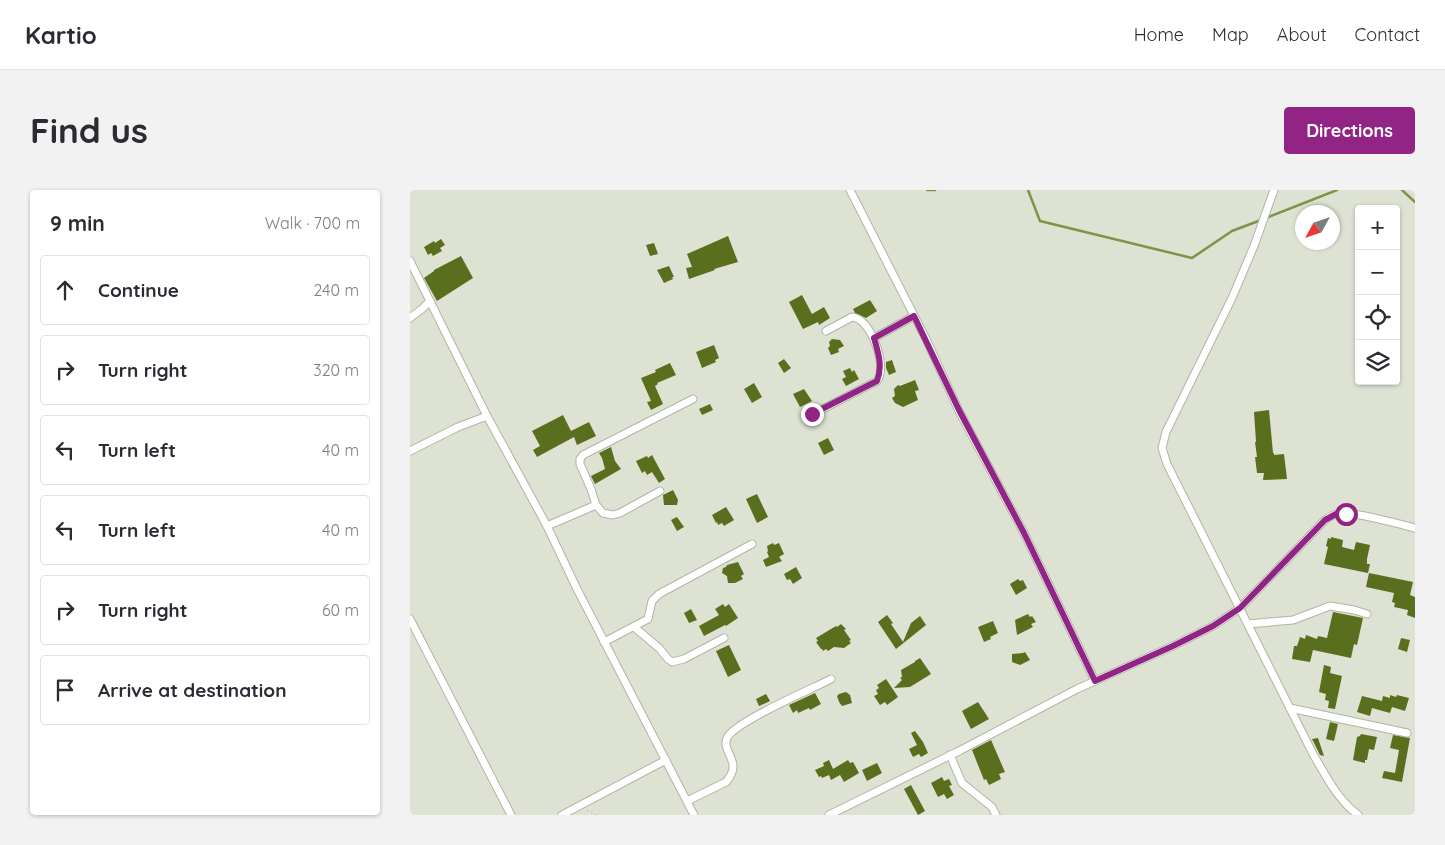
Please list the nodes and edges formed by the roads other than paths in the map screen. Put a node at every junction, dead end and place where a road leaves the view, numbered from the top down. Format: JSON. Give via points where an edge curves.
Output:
{"nodes":[{"id":1,"x":850,"y":190,"type":"edge"},
{"id":2,"x":1274,"y":190,"type":"edge"},
{"id":3,"x":410,"y":261,"type":"edge"},
{"id":4,"x":430,"y":301,"type":"junction"},
{"id":5,"x":914,"y":316,"type":"junction"},
{"id":6,"x":410,"y":318,"type":"edge"},
{"id":7,"x":826,"y":331,"type":"dead end"},
{"id":8,"x":874,"y":338,"type":"junction"},
{"id":9,"x":693,"y":400,"type":"dead end"},
{"id":10,"x":812,"y":414,"type":"dead end"},
{"id":11,"x":487,"y":416,"type":"junction"},
{"id":12,"x":410,"y":451,"type":"edge"},
{"id":13,"x":660,"y":491,"type":"dead end"},
{"id":14,"x":596,"y":505,"type":"junction"},
{"id":15,"x":547,"y":526,"type":"junction"},
{"id":16,"x":1415,"y":528,"type":"edge"},
{"id":17,"x":752,"y":544,"type":"dead end"},
{"id":18,"x":1240,"y":608,"type":"junction"},
{"id":19,"x":1367,"y":614,"type":"dead end"},
{"id":20,"x":410,"y":619,"type":"edge"},
{"id":21,"x":1248,"y":624,"type":"junction"},
{"id":22,"x":634,"y":627,"type":"junction"},
{"id":23,"x":724,"y":638,"type":"dead end"},
{"id":24,"x":604,"y":642,"type":"junction"},
{"id":25,"x":831,"y":679,"type":"dead end"},
{"id":26,"x":1095,"y":681,"type":"junction"},
{"id":27,"x":1290,"y":708,"type":"junction"},
{"id":28,"x":1406,"y":732,"type":"dead end"},
{"id":29,"x":950,"y":755,"type":"junction"},
{"id":30,"x":666,"y":760,"type":"junction"},
{"id":31,"x":687,"y":801,"type":"junction"},
{"id":32,"x":511,"y":815,"type":"edge"},
{"id":33,"x":562,"y":815,"type":"edge"},
{"id":34,"x":694,"y":815,"type":"edge"},
{"id":35,"x":829,"y":815,"type":"edge"},
{"id":36,"x":996,"y":815,"type":"edge"},
{"id":37,"x":1358,"y":815,"type":"edge"}],
"edges":[{"from":1,"to":5,"type":"street"},
{"from":2,"to":18,"type":"street","via":[[1232,298],[1166,432],[1162,448],[1167,464]]},
{"from":3,"to":4,"type":"street"},
{"from":4,"to":6,"type":"street"},
{"from":4,"to":11,"type":"street"},
{"from":5,"to":8,"type":"street"},
{"from":5,"to":26,"type":"street"},
{"from":7,"to":8,"type":"street","via":[[856,317]]},
{"from":8,"to":10,"type":"street","via":[[880,357],[877,381]]},
{"from":9,"to":14,"type":"street","via":[[583,455],[580,464]]},
{"from":11,"to":12,"type":"street"},
{"from":11,"to":15,"type":"street"},
{"from":13,"to":14,"type":"street","via":[[613,515],[603,514]]},
{"from":14,"to":15,"type":"street"},
{"from":15,"to":24,"type":"street"},
{"from":16,"to":18,"type":"street","via":[[1362,516],[1336,514],[1325,520]]},
{"from":17,"to":22,"type":"street","via":[[659,594],[652,601],[648,618]]},
{"from":18,"to":21,"type":"street"},
{"from":18,"to":26,"type":"street","via":[[1213,626]]},
{"from":19,"to":21,"type":"street","via":[[1330,606],[1294,620]]},
{"from":20,"to":32,"type":"street"},
{"from":21,"to":27,"type":"street"},
{"from":22,"to":23,"type":"street","via":[[672,662]]},
{"from":22,"to":24,"type":"street"},
{"from":24,"to":30,"type":"street"},
{"from":25,"to":31,"type":"street","via":[[748,720],[734,731],[727,738],[733,771],[726,782]]},
{"from":26,"to":29,"type":"street"},
{"from":27,"to":28,"type":"street"},
{"from":27,"to":37,"type":"street","via":[[1328,781],[1340,799]]},
{"from":29,"to":35,"type":"street"},
{"from":29,"to":36,"type":"street","via":[[962,783],[992,807]]},
{"from":30,"to":31,"type":"street"},
{"from":30,"to":33,"type":"street"},
{"from":31,"to":34,"type":"street"}]}
